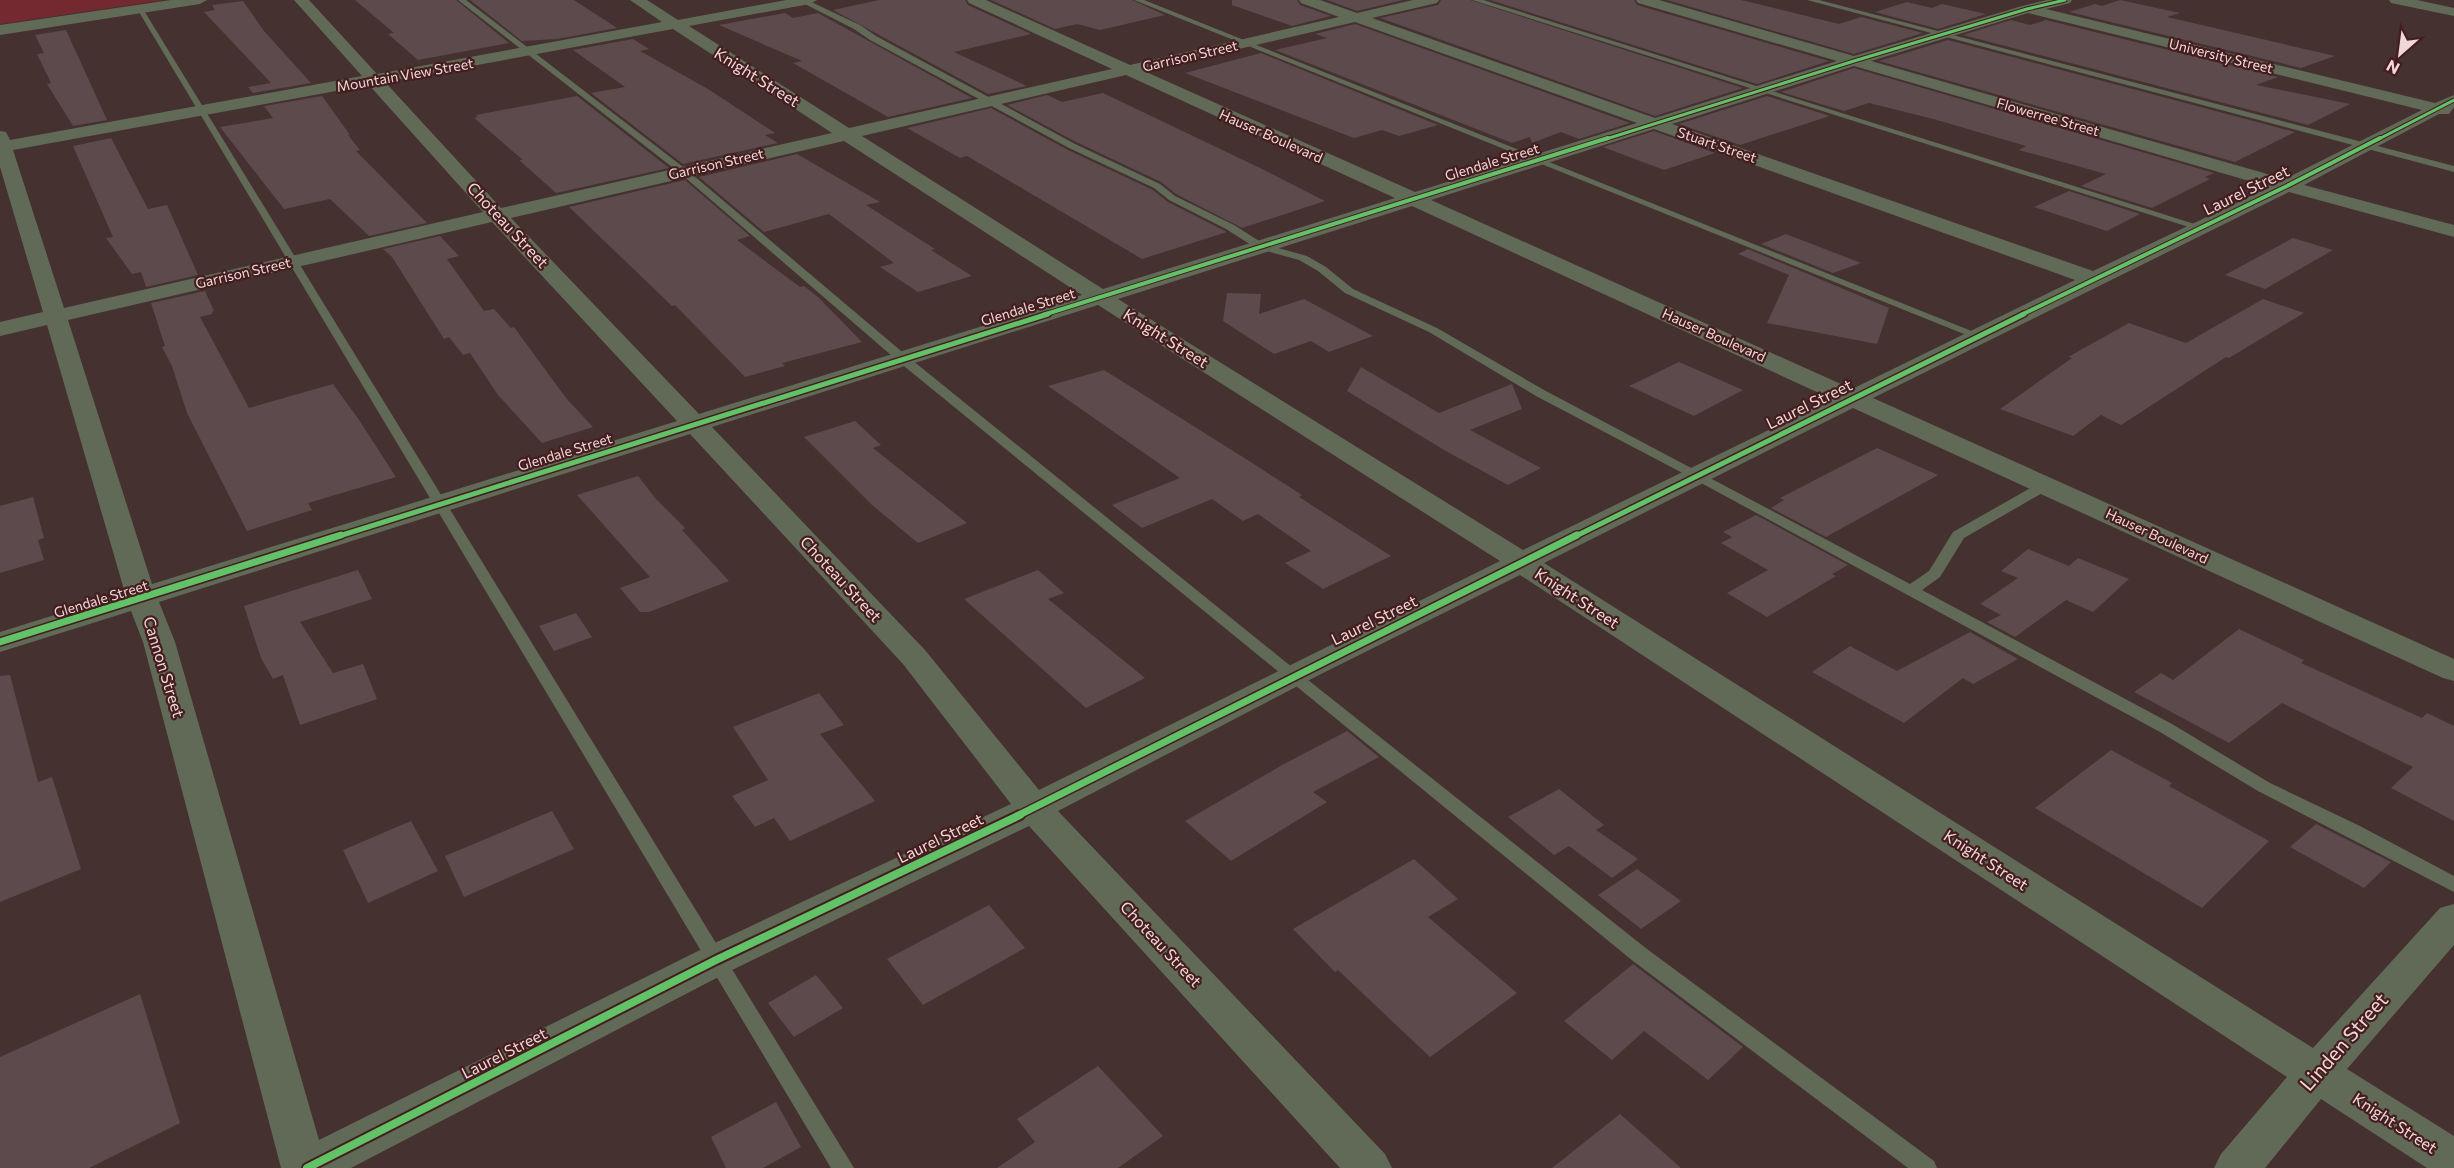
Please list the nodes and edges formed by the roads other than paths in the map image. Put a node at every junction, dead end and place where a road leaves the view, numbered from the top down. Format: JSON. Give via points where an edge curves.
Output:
{"nodes":[{"id":1,"x":200,"y":0,"type":"edge"},
{"id":2,"x":301,"y":0,"type":"edge"},
{"id":3,"x":462,"y":0,"type":"edge"},
{"id":4,"x":637,"y":0,"type":"edge"},
{"id":5,"x":805,"y":0,"type":"edge"},
{"id":6,"x":974,"y":0,"type":"edge"},
{"id":7,"x":1138,"y":0,"type":"edge"},
{"id":8,"x":1306,"y":0,"type":"edge"},
{"id":9,"x":1432,"y":0,"type":"edge"},
{"id":10,"x":1476,"y":0,"type":"edge"},
{"id":11,"x":1643,"y":0,"type":"edge"},
{"id":12,"x":1811,"y":0,"type":"edge"},
{"id":13,"x":2065,"y":0,"type":"edge"},
{"id":14,"x":2396,"y":0,"type":"edge"},
{"id":15,"x":1998,"y":2,"type":"dead end"},
{"id":16,"x":139,"y":9,"type":"junction"},
{"id":17,"x":2027,"y":9,"type":"junction"},
{"id":18,"x":2454,"y":12,"type":"edge"},
{"id":19,"x":1356,"y":18,"type":"junction"},
{"id":20,"x":676,"y":26,"type":"junction"},
{"id":21,"x":0,"y":30,"type":"edge"},
{"id":22,"x":1942,"y":35,"type":"junction"},
{"id":23,"x":1246,"y":43,"type":"junction"},
{"id":24,"x":531,"y":52,"type":"junction"},
{"id":25,"x":1854,"y":61,"type":"junction"},
{"id":26,"x":1127,"y":71,"type":"junction"},
{"id":27,"x":376,"y":80,"type":"junction"},
{"id":28,"x":1761,"y":90,"type":"junction"},
{"id":29,"x":991,"y":101,"type":"junction"},
{"id":30,"x":2448,"y":107,"type":"edge"},
{"id":31,"x":201,"y":111,"type":"junction"},
{"id":32,"x":1655,"y":123,"type":"junction"},
{"id":33,"x":847,"y":134,"type":"junction"},
{"id":34,"x":1,"y":143,"type":"edge"},
{"id":35,"x":2364,"y":145,"type":"junction"},
{"id":36,"x":1539,"y":160,"type":"junction"},
{"id":37,"x":2454,"y":169,"type":"edge"},
{"id":38,"x":684,"y":172,"type":"junction"},
{"id":39,"x":2287,"y":186,"type":"junction"},
{"id":40,"x":1410,"y":200,"type":"junction"},
{"id":41,"x":497,"y":215,"type":"junction"},
{"id":42,"x":2199,"y":228,"type":"junction"},
{"id":43,"x":2454,"y":231,"type":"edge"},
{"id":44,"x":1260,"y":246,"type":"junction"},
{"id":45,"x":292,"y":262,"type":"junction"},
{"id":46,"x":2094,"y":279,"type":"junction"},
{"id":47,"x":1100,"y":297,"type":"junction"},
{"id":48,"x":57,"y":316,"type":"junction"},
{"id":49,"x":0,"y":329,"type":"edge"},
{"id":50,"x":1978,"y":336,"type":"junction"},
{"id":51,"x":903,"y":359,"type":"junction"},
{"id":52,"x":1854,"y":398,"type":"junction"},
{"id":53,"x":695,"y":424,"type":"junction"},
{"id":54,"x":1697,"y":475,"type":"junction"},
{"id":55,"x":2046,"y":485,"type":"junction"},
{"id":56,"x":439,"y":504,"type":"junction"},
{"id":57,"x":1521,"y":562,"type":"junction"},
{"id":58,"x":1911,"y":590,"type":"junction"},
{"id":59,"x":142,"y":599,"type":"junction"},
{"id":60,"x":0,"y":642,"type":"edge"},
{"id":61,"x":2454,"y":671,"type":"edge"},
{"id":62,"x":1292,"y":676,"type":"junction"},
{"id":63,"x":1034,"y":808,"type":"junction"},
{"id":64,"x":2454,"y":885,"type":"edge"},
{"id":65,"x":2454,"y":919,"type":"edge"},
{"id":66,"x":716,"y":960,"type":"junction"},
{"id":67,"x":2317,"y":1073,"type":"junction"},
{"id":68,"x":2454,"y":1161,"type":"edge"},
{"id":69,"x":306,"y":1168,"type":"edge"},
{"id":70,"x":843,"y":1168,"type":"edge"},
{"id":71,"x":1369,"y":1168,"type":"edge"},
{"id":72,"x":1926,"y":1168,"type":"edge"},
{"id":73,"x":2237,"y":1168,"type":"edge"}],
"edges":[{"from":1,"to":16,"type":"street"},
{"from":2,"to":27,"type":"street","name":"Choteau Street"},
{"from":3,"to":24,"type":"lane"},
{"from":4,"to":20,"type":"street","name":"Knight Street"},
{"from":5,"to":20,"type":"street","name":"Mountain View Street"},
{"from":5,"to":29,"type":"lane"},
{"from":6,"to":26,"type":"street","name":"Hauser Boulevard"},
{"from":7,"to":23,"type":"lane"},
{"from":8,"to":19,"type":"street","name":"Stuart Street"},
{"from":9,"to":19,"type":"street","name":"Garrison Street"},
{"from":10,"to":28,"type":"lane"},
{"from":11,"to":25,"type":"street","name":"Flowerree Street"},
{"from":12,"to":22,"type":"lane"},
{"from":13,"to":17,"type":"street","name":"Glendale Street"},
{"from":14,"to":18,"type":"street"},
{"from":15,"to":17,"type":"street","name":"University Street"},
{"from":16,"to":21,"type":"street"},
{"from":16,"to":31,"type":"lane"},
{"from":17,"to":22,"type":"street","name":"Glendale Street"},
{"from":17,"to":30,"type":"street","name":"University Street"},
{"from":19,"to":23,"type":"street","name":"Garrison Street"},
{"from":19,"to":32,"type":"street","name":"Stuart Street"},
{"from":20,"to":24,"type":"street","name":"Mountain View Street"},
{"from":20,"to":33,"type":"street","name":"Knight Street"},
{"from":22,"to":25,"type":"street","name":"Glendale Street"},
{"from":22,"to":35,"type":"lane"},
{"from":23,"to":26,"type":"street","name":"Garrison Street"},
{"from":23,"to":36,"type":"lane"},
{"from":24,"to":27,"type":"street","name":"Mountain View Street"},
{"from":24,"to":38,"type":"lane"},
{"from":25,"to":28,"type":"street","name":"Glendale Street"},
{"from":25,"to":39,"type":"street","name":"Flowerree Street"},
{"from":26,"to":29,"type":"street","name":"Garrison Street"},
{"from":26,"to":40,"type":"street","name":"Hauser Boulevard"},
{"from":27,"to":31,"type":"street","name":"Mountain View Street"},
{"from":27,"to":41,"type":"street","name":"Choteau Street"},
{"from":28,"to":32,"type":"street","name":"Glendale Street"},
{"from":28,"to":42,"type":"lane"},
{"from":29,"to":33,"type":"street","name":"Garrison Street"},
{"from":29,"to":44,"type":"lane","via":[[1072,146],[1157,186]]},
{"from":30,"to":35,"type":"street","name":"Laurel Street"},
{"from":31,"to":34,"type":"street","name":"Mountain View Street"},
{"from":31,"to":45,"type":"lane"},
{"from":32,"to":36,"type":"street","name":"Glendale Street"},
{"from":32,"to":46,"type":"street","name":"Stuart Street"},
{"from":33,"to":38,"type":"street","name":"Garrison Street"},
{"from":33,"to":47,"type":"street","name":"Knight Street"},
{"from":34,"to":48,"type":"street","name":"Cannon Street"},
{"from":35,"to":37,"type":"lane"},
{"from":35,"to":39,"type":"street","name":"Laurel Street"},
{"from":36,"to":40,"type":"street","name":"Glendale Street"},
{"from":36,"to":50,"type":"lane"},
{"from":38,"to":41,"type":"street","name":"Garrison Street"},
{"from":38,"to":51,"type":"lane"},
{"from":39,"to":42,"type":"street","name":"Laurel Street"},
{"from":39,"to":43,"type":"street","name":"Flowerree Street"},
{"from":40,"to":44,"type":"street","name":"Glendale Street"},
{"from":40,"to":52,"type":"street","name":"Hauser Boulevard"},
{"from":41,"to":45,"type":"street","name":"Garrison Street"},
{"from":41,"to":53,"type":"street","name":"Choteau Street"},
{"from":42,"to":46,"type":"street","name":"Laurel Street"},
{"from":44,"to":47,"type":"street","name":"Glendale Street"},
{"from":44,"to":54,"type":"lane","via":[[1303,258],[1349,291],[1432,330],[1540,393]]},
{"from":45,"to":48,"type":"street","name":"Garrison Street"},
{"from":45,"to":56,"type":"lane"},
{"from":46,"to":50,"type":"street","name":"Laurel Street"},
{"from":47,"to":51,"type":"street","name":"Glendale Street"},
{"from":47,"to":57,"type":"street","name":"Knight Street"},
{"from":48,"to":49,"type":"street","name":"Garrison Street"},
{"from":48,"to":59,"type":"street","name":"Cannon Street"},
{"from":50,"to":52,"type":"street","name":"Laurel Street"},
{"from":51,"to":53,"type":"street","name":"Glendale Street"},
{"from":51,"to":62,"type":"lane"},
{"from":52,"to":54,"type":"street","name":"Laurel Street"},
{"from":52,"to":55,"type":"street","name":"Hauser Boulevard"},
{"from":53,"to":56,"type":"street","name":"Glendale Street"},
{"from":53,"to":63,"type":"street","name":"Choteau Street","via":[[914,657]]},
{"from":54,"to":57,"type":"street","name":"Laurel Street"},
{"from":54,"to":58,"type":"lane"},
{"from":55,"to":58,"type":"lane","via":[[1958,535],[1935,574]]},
{"from":55,"to":61,"type":"street","name":"Hauser Boulevard"},
{"from":56,"to":59,"type":"street","name":"Glendale Street"},
{"from":56,"to":66,"type":"lane"},
{"from":57,"to":62,"type":"street","name":"Laurel Street"},
{"from":57,"to":67,"type":"street","name":"Knight Street"},
{"from":58,"to":64,"type":"lane","via":[[2166,728],[2264,786]]},
{"from":59,"to":60,"type":"street","name":"Glendale Street"},
{"from":59,"to":69,"type":"street","name":"Cannon Street","via":[[159,642]]},
{"from":62,"to":63,"type":"street","name":"Laurel Street"},
{"from":62,"to":72,"type":"lane","via":[[1640,955]]},
{"from":63,"to":66,"type":"street","name":"Laurel Street"},
{"from":63,"to":71,"type":"street","name":"Choteau Street"},
{"from":65,"to":67,"type":"street","name":"Linden Street"},
{"from":66,"to":69,"type":"street","name":"Laurel Street"},
{"from":66,"to":70,"type":"lane"},
{"from":67,"to":68,"type":"street","name":"Knight Street"},
{"from":67,"to":73,"type":"street","name":"Linden Street"}]}
